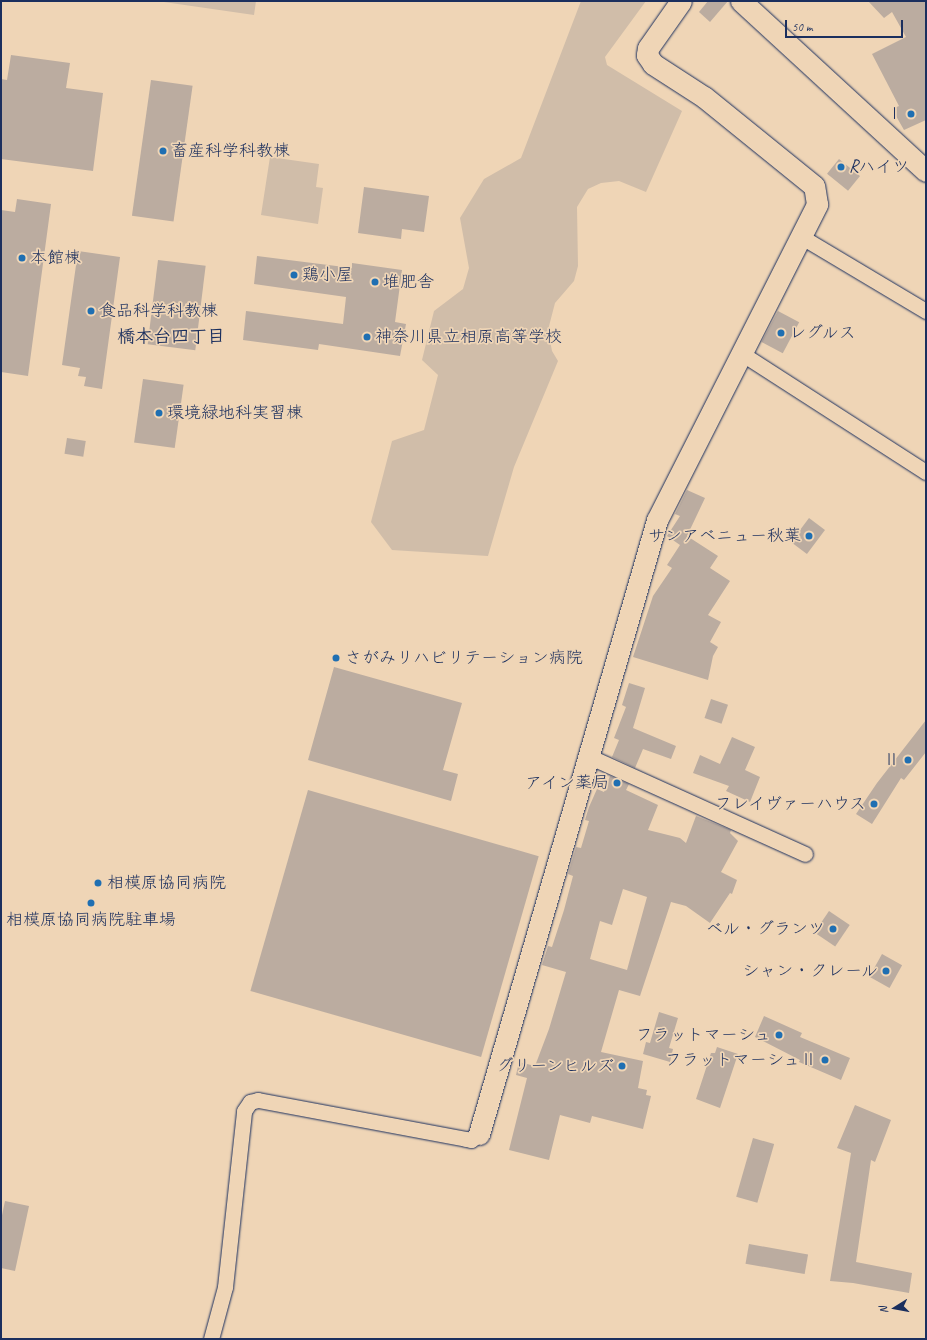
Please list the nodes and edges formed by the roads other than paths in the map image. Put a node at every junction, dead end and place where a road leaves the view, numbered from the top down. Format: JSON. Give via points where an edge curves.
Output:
{"nodes":[{"id":1,"x":681,"y":1,"type":"edge"},
{"id":2,"x":741,"y":1,"type":"edge"},
{"id":3,"x":926,"y":171,"type":"edge"},
{"id":4,"x":800,"y":236,"type":"junction"},
{"id":5,"x":926,"y":311,"type":"edge"},
{"id":6,"x":741,"y":353,"type":"junction"},
{"id":7,"x":926,"y":472,"type":"edge"},
{"id":8,"x":588,"y":756,"type":"junction"},
{"id":9,"x":805,"y":854,"type":"dead end"},
{"id":10,"x":479,"y":1134,"type":"joint"},
{"id":11,"x":211,"y":1339,"type":"edge"}],
"edges":[{"from":1,"to":4,"type":"street","via":[[648,48],[647,55],[653,64],[704,97],[814,186],[817,204]]},
{"from":2,"to":3,"type":"street"},
{"from":4,"to":5,"type":"street"},
{"from":4,"to":6,"type":"street"},
{"from":6,"to":7,"type":"street"},
{"from":6,"to":8,"type":"street","via":[[657,520]]},
{"from":8,"to":9,"type":"street"},
{"from":8,"to":10,"type":"street"},
{"from":10,"to":11,"type":"street","via":[[472,1140],[258,1100],[250,1102],[244,1111],[225,1287]]}]}
